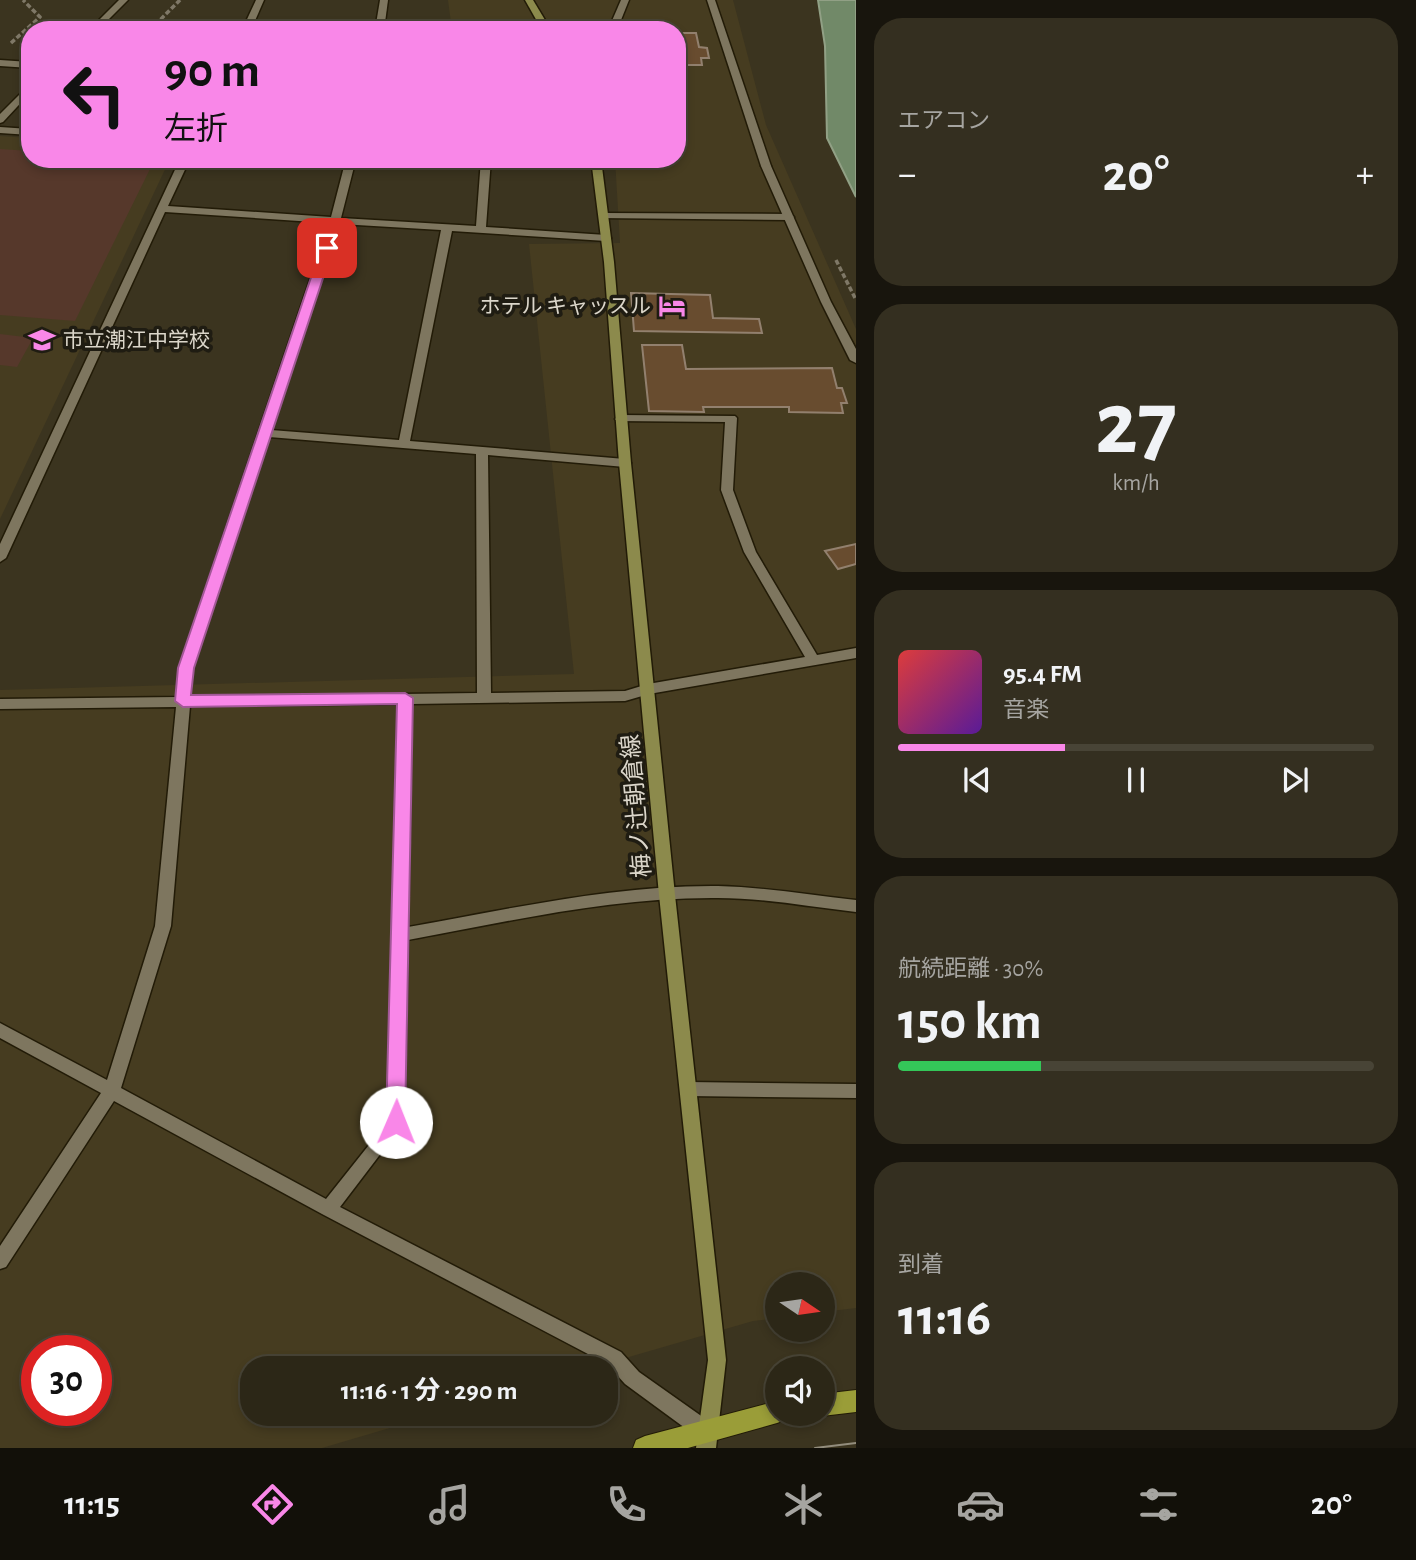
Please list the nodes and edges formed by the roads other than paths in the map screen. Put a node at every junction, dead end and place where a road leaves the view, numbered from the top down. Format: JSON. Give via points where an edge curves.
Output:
{"nodes":[{"id":1,"x":124,"y":0,"type":"edge"},
{"id":2,"x":260,"y":0,"type":"edge"},
{"id":3,"x":384,"y":0,"type":"edge"},
{"id":4,"x":528,"y":0,"type":"edge"},
{"id":5,"x":625,"y":0,"type":"edge"},
{"id":6,"x":711,"y":0,"type":"edge"},
{"id":7,"x":102,"y":21,"type":"edge"},
{"id":8,"x":250,"y":21,"type":"edge"},
{"id":9,"x":380,"y":21,"type":"edge"},
{"id":10,"x":541,"y":21,"type":"edge"},
{"id":11,"x":616,"y":21,"type":"edge"},
{"id":12,"x":0,"y":63,"type":"edge"},
{"id":13,"x":21,"y":64,"type":"edge"},
{"id":14,"x":21,"y":97,"type":"edge"},
{"id":15,"x":0,"y":120,"type":"edge"},
{"id":16,"x":0,"y":130,"type":"edge"},
{"id":17,"x":21,"y":131,"type":"edge"},
{"id":18,"x":181,"y":168,"type":"edge"},
{"id":19,"x":349,"y":168,"type":"edge"},
{"id":20,"x":485,"y":168,"type":"edge"},
{"id":21,"x":597,"y":168,"type":"edge"},
{"id":22,"x":162,"y":209,"type":"junction"},
{"id":23,"x":603,"y":216,"type":"junction"},
{"id":24,"x":789,"y":217,"type":"junction"},
{"id":25,"x":335,"y":222,"type":"junction"},
{"id":26,"x":447,"y":228,"type":"junction"},
{"id":27,"x":481,"y":231,"type":"junction"},
{"id":28,"x":606,"y":238,"type":"junction"},
{"id":29,"x":856,"y":360,"type":"edge"},
{"id":30,"x":621,"y":419,"type":"junction"},
{"id":31,"x":266,"y":433,"type":"junction"},
{"id":32,"x":404,"y":444,"type":"junction"},
{"id":33,"x":482,"y":451,"type":"junction"},
{"id":34,"x":625,"y":463,"type":"junction"},
{"id":35,"x":0,"y":558,"type":"edge"},
{"id":36,"x":856,"y":653,"type":"edge"},
{"id":37,"x":814,"y":661,"type":"junction"},
{"id":38,"x":648,"y":689,"type":"junction"},
{"id":39,"x":484,"y":697,"type":"junction"},
{"id":40,"x":405,"y":698,"type":"junction"},
{"id":41,"x":183,"y":701,"type":"junction"},
{"id":42,"x":0,"y":704,"type":"edge"},
{"id":43,"x":667,"y":895,"type":"junction"},
{"id":44,"x":856,"y":906,"type":"edge"},
{"id":45,"x":400,"y":935,"type":"junction"},
{"id":46,"x":0,"y":1030,"type":"edge"},
{"id":47,"x":688,"y":1089,"type":"junction"},
{"id":48,"x":113,"y":1090,"type":"junction"},
{"id":49,"x":856,"y":1091,"type":"edge"},
{"id":50,"x":328,"y":1209,"type":"junction"},
{"id":51,"x":0,"y":1261,"type":"edge"},
{"id":52,"x":856,"y":1401,"type":"edge"},
{"id":53,"x":835,"y":1403,"type":"edge"},
{"id":54,"x":765,"y":1417,"type":"edge"},
{"id":55,"x":706,"y":1440,"type":"edge"},
{"id":56,"x":645,"y":1448,"type":"edge"}],
"edges":[{"from":1,"to":7,"type":"street"},
{"from":2,"to":8,"type":"street"},
{"from":3,"to":9,"type":"street"},
{"from":4,"to":10,"type":"main road"},
{"from":5,"to":11,"type":"street"},
{"from":6,"to":24,"type":"street","via":[[766,166]]},
{"from":12,"to":13,"type":"street"},
{"from":14,"to":15,"type":"street"},
{"from":16,"to":17,"type":"street"},
{"from":18,"to":22,"type":"street"},
{"from":19,"to":25,"type":"street"},
{"from":20,"to":27,"type":"street"},
{"from":21,"to":23,"type":"main road","name":"梅ノ辻朝倉線"},
{"from":22,"to":25,"type":"street"},
{"from":22,"to":35,"type":"street"},
{"from":23,"to":24,"type":"street"},
{"from":23,"to":28,"type":"main road","name":"梅ノ辻朝倉線"},
{"from":24,"to":29,"type":"street"},
{"from":25,"to":26,"type":"street"},
{"from":25,"to":31,"type":"street"},
{"from":26,"to":27,"type":"street"},
{"from":26,"to":32,"type":"street"},
{"from":27,"to":28,"type":"street"},
{"from":28,"to":30,"type":"main road","name":"梅ノ辻朝倉線"},
{"from":30,"to":34,"type":"main road","name":"梅ノ辻朝倉線"},
{"from":30,"to":37,"type":"street","via":[[732,418],[727,489],[750,552]]},
{"from":31,"to":32,"type":"street"},
{"from":31,"to":41,"type":"street","via":[[186,668]]},
{"from":32,"to":33,"type":"street"},
{"from":33,"to":34,"type":"street"},
{"from":33,"to":39,"type":"street"},
{"from":34,"to":38,"type":"main road","name":"梅ノ辻朝倉線"},
{"from":36,"to":37,"type":"street"},
{"from":37,"to":38,"type":"street"},
{"from":38,"to":39,"type":"street","via":[[625,696]]},
{"from":38,"to":43,"type":"main road","name":"梅ノ辻朝倉線"},
{"from":39,"to":40,"type":"street"},
{"from":40,"to":41,"type":"street"},
{"from":40,"to":45,"type":"street"},
{"from":41,"to":42,"type":"street"},
{"from":41,"to":48,"type":"street","via":[[163,926]]},
{"from":43,"to":44,"type":"street","via":[[718,892]]},
{"from":43,"to":45,"type":"street","via":[[569,905]]},
{"from":43,"to":47,"type":"main road","name":"梅ノ辻朝倉線"},
{"from":45,"to":50,"type":"street","via":[[396,1122]]},
{"from":46,"to":48,"type":"street"},
{"from":47,"to":49,"type":"street"},
{"from":47,"to":55,"type":"main road","name":"梅ノ辻朝倉線","via":[[716,1360]]},
{"from":48,"to":50,"type":"street"},
{"from":48,"to":51,"type":"street"},
{"from":50,"to":55,"type":"street","via":[[614,1358]]},
{"from":52,"to":53,"type":"main road"},
{"from":54,"to":55,"type":"main road"},
{"from":55,"to":56,"type":"main road"}]}
